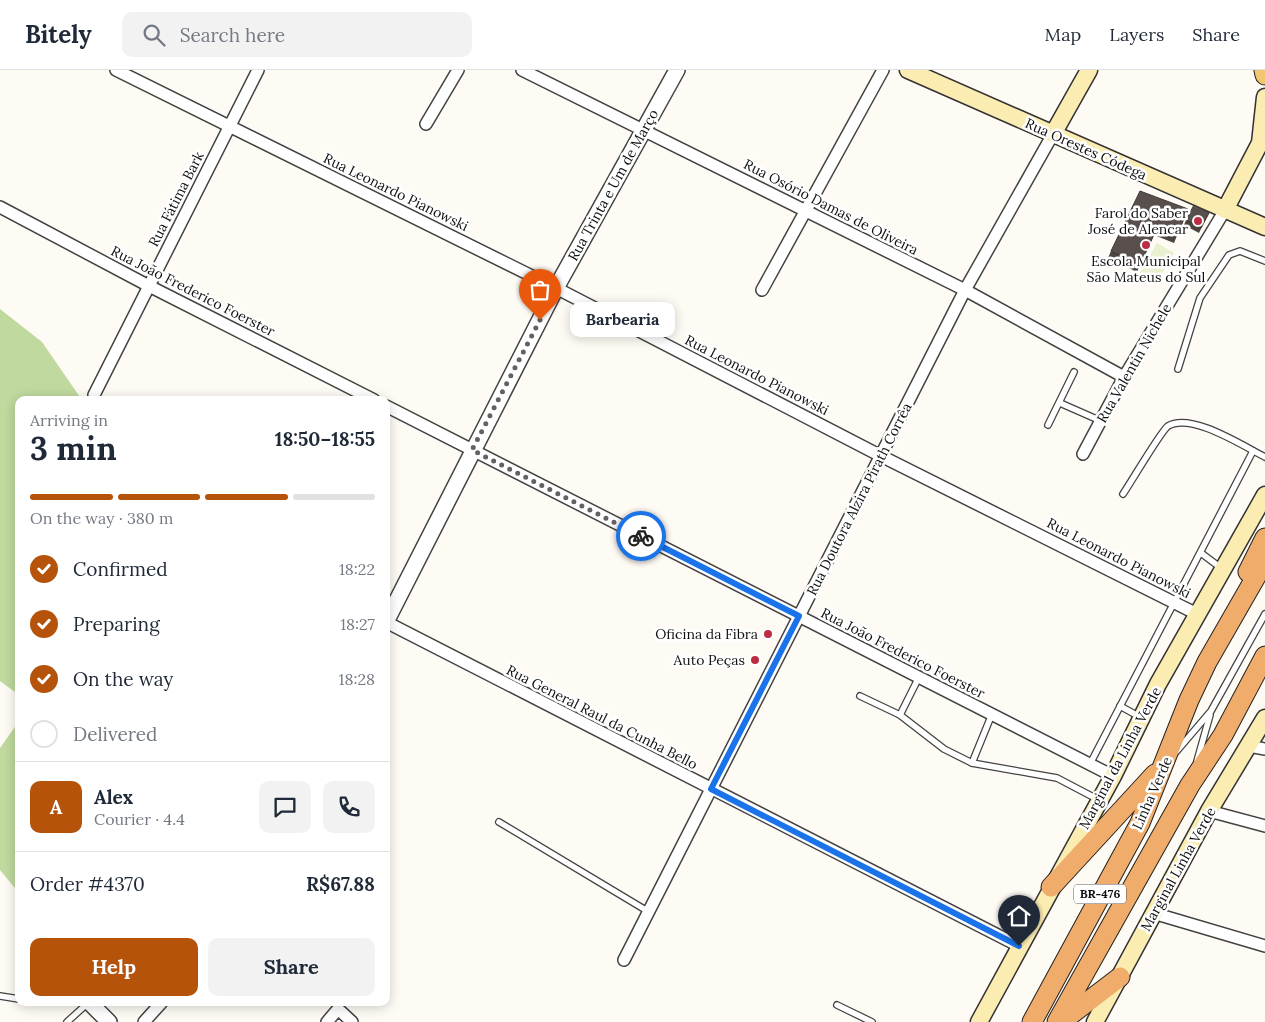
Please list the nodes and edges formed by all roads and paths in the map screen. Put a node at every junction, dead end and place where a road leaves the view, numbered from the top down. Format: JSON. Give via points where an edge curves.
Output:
{"nodes":[{"id":1,"x":116,"y":70,"type":"edge"},
{"id":2,"x":258,"y":70,"type":"edge"},
{"id":3,"x":458,"y":70,"type":"edge"},
{"id":4,"x":522,"y":70,"type":"edge"},
{"id":5,"x":677,"y":70,"type":"edge"},
{"id":6,"x":883,"y":70,"type":"edge"},
{"id":7,"x":908,"y":70,"type":"edge"},
{"id":8,"x":1089,"y":70,"type":"edge"},
{"id":9,"x":1264,"y":70,"type":"edge"},
{"id":10,"x":1265,"y":75,"type":"edge"},
{"id":11,"x":1265,"y":97,"type":"edge"},
{"id":12,"x":426,"y":124,"type":"dead end"},
{"id":13,"x":229,"y":127,"type":"junction"},
{"id":14,"x":644,"y":130,"type":"junction"},
{"id":15,"x":1053,"y":134,"type":"junction"},
{"id":16,"x":1263,"y":142,"type":"edge"},
{"id":17,"x":0,"y":207,"type":"edge"},
{"id":18,"x":1225,"y":210,"type":"junction"},
{"id":19,"x":806,"y":211,"type":"junction"},
{"id":20,"x":1265,"y":227,"type":"edge"},
{"id":21,"x":1265,"y":261,"type":"edge"},
{"id":22,"x":149,"y":286,"type":"junction"},
{"id":23,"x":556,"y":288,"type":"junction"},
{"id":24,"x":762,"y":290,"type":"dead end"},
{"id":25,"x":965,"y":290,"type":"junction"},
{"id":26,"x":1178,"y":369,"type":"dead end"},
{"id":27,"x":1074,"y":372,"type":"dead end"},
{"id":28,"x":1124,"y":377,"type":"junction"},
{"id":29,"x":94,"y":395,"type":"dead end"},
{"id":30,"x":366,"y":396,"type":"edge"},
{"id":31,"x":1060,"y":403,"type":"junction"},
{"id":32,"x":390,"y":408,"type":"edge"},
{"id":33,"x":1100,"y":421,"type":"junction"},
{"id":34,"x":1048,"y":425,"type":"dead end"},
{"id":35,"x":472,"y":450,"type":"junction"},
{"id":36,"x":1253,"y":451,"type":"junction"},
{"id":37,"x":1083,"y":454,"type":"dead end"},
{"id":38,"x":881,"y":456,"type":"junction"},
{"id":39,"x":1265,"y":457,"type":"edge"},
{"id":40,"x":1122,"y":494,"type":"dead end"},
{"id":41,"x":1265,"y":495,"type":"edge"},
{"id":42,"x":1265,"y":538,"type":"edge"},
{"id":43,"x":1201,"y":553,"type":"junction"},
{"id":44,"x":1265,"y":561,"type":"edge"},
{"id":45,"x":1222,"y":570,"type":"junction"},
{"id":46,"x":1175,"y":603,"type":"junction"},
{"id":47,"x":1238,"y":609,"type":"junction"},
{"id":48,"x":390,"y":614,"type":"edge"},
{"id":49,"x":1197,"y":614,"type":"junction"},
{"id":50,"x":1265,"y":614,"type":"edge"},
{"id":51,"x":799,"y":616,"type":"junction"},
{"id":52,"x":390,"y":624,"type":"edge"},
{"id":53,"x":1265,"y":656,"type":"edge"},
{"id":54,"x":919,"y":678,"type":"junction"},
{"id":55,"x":860,"y":696,"type":"dead end"},
{"id":56,"x":1120,"y":706,"type":"junction"},
{"id":57,"x":1211,"y":712,"type":"junction"},
{"id":58,"x":992,"y":714,"type":"junction"},
{"id":59,"x":900,"y":716,"type":"junction"},
{"id":60,"x":1141,"y":718,"type":"junction"},
{"id":61,"x":1265,"y":718,"type":"edge"},
{"id":62,"x":1257,"y":748,"type":"edge"},
{"id":63,"x":972,"y":763,"type":"junction"},
{"id":64,"x":1090,"y":764,"type":"junction"},
{"id":65,"x":1165,"y":764,"type":"junction"},
{"id":66,"x":1113,"y":776,"type":"junction"},
{"id":67,"x":1190,"y":785,"type":"junction"},
{"id":68,"x":711,"y":789,"type":"junction"},
{"id":69,"x":1099,"y":800,"type":"junction"},
{"id":70,"x":1209,"y":812,"type":"junction"},
{"id":71,"x":499,"y":822,"type":"dead end"},
{"id":72,"x":1265,"y":826,"type":"edge"},
{"id":73,"x":1051,"y":887,"type":"junction"},
{"id":74,"x":649,"y":912,"type":"junction"},
{"id":75,"x":1153,"y":912,"type":"junction"},
{"id":76,"x":1019,"y":946,"type":"junction"},
{"id":77,"x":1265,"y":946,"type":"edge"},
{"id":78,"x":624,"y":960,"type":"dead end"},
{"id":79,"x":1120,"y":977,"type":"junction"},
{"id":80,"x":0,"y":996,"type":"edge"},
{"id":81,"x":15,"y":998,"type":"edge"},
{"id":82,"x":837,"y":1005,"type":"dead end"},
{"id":83,"x":86,"y":1006,"type":"edge"},
{"id":84,"x":92,"y":1006,"type":"edge"},
{"id":85,"x":158,"y":1006,"type":"edge"},
{"id":86,"x":67,"y":1022,"type":"edge"},
{"id":87,"x":109,"y":1022,"type":"edge"},
{"id":88,"x":144,"y":1022,"type":"edge"},
{"id":89,"x":327,"y":1022,"type":"edge"},
{"id":90,"x":352,"y":1022,"type":"edge"},
{"id":91,"x":872,"y":1022,"type":"edge"},
{"id":92,"x":979,"y":1022,"type":"edge"},
{"id":93,"x":1032,"y":1022,"type":"edge"},
{"id":94,"x":1057,"y":1022,"type":"edge"},
{"id":95,"x":1061,"y":1022,"type":"edge"},
{"id":96,"x":1094,"y":1022,"type":"edge"}],
"edges":[{"from":1,"to":13,"type":"street","name":"Rua Leonardo Pianowski"},
{"from":2,"to":13,"type":"street","name":"Rua Fátima Bark"},
{"from":3,"to":12,"type":"street"},
{"from":4,"to":14,"type":"street","name":"Rua Osório Damas de Oliveira"},
{"from":5,"to":14,"type":"street","name":"Rua Trinta e Um de Março"},
{"from":6,"to":19,"type":"street"},
{"from":7,"to":15,"type":"main road","name":"Rua Orestes Códega"},
{"from":8,"to":15,"type":"main road","name":"Rua Doutora Alzira Pirath Corrêa"},
{"from":9,"to":10,"type":"main road"},
{"from":11,"to":16,"type":"main road","name":"Rua Valentin Nichele"},
{"from":13,"to":22,"type":"street","name":"Rua Fátima Bark"},
{"from":13,"to":23,"type":"street","name":"Rua Leonardo Pianowski"},
{"from":14,"to":19,"type":"street","name":"Rua Osório Damas de Oliveira"},
{"from":14,"to":23,"type":"street","name":"Rua Trinta e Um de Março"},
{"from":15,"to":18,"type":"main road","name":"Rua Orestes Códega"},
{"from":15,"to":25,"type":"street","name":"Rua Doutora Alzira Pirath Corrêa"},
{"from":16,"to":18,"type":"main road","name":"Rua Valentin Nichele"},
{"from":17,"to":22,"type":"street","name":"Rua João Frederico Foerster"},
{"from":18,"to":20,"type":"main road","name":"Rua Orestes Códega"},
{"from":18,"to":28,"type":"street","name":"Rua Valentin Nichele"},
{"from":19,"to":24,"type":"street"},
{"from":19,"to":25,"type":"street","name":"Rua Osório Damas de Oliveira"},
{"from":21,"to":26,"type":"lane","via":[[1240,252],[1229,255],[1200,298]]},
{"from":22,"to":29,"type":"street","name":"Rua Fátima Bark"},
{"from":22,"to":30,"type":"street","name":"Rua João Frederico Foerster"},
{"from":23,"to":35,"type":"street","name":"Rua Trinta e Um de Março"},
{"from":23,"to":38,"type":"street","name":"Rua Leonardo Pianowski"},
{"from":25,"to":28,"type":"street","name":"Rua Osório Damas de Oliveira"},
{"from":25,"to":38,"type":"street","name":"Rua Doutora Alzira Pirath Corrêa"},
{"from":27,"to":31,"type":"lane"},
{"from":28,"to":33,"type":"street","name":"Rua Valentin Nichele"},
{"from":31,"to":33,"type":"lane"},
{"from":31,"to":34,"type":"lane"},
{"from":32,"to":35,"type":"street","name":"Rua João Frederico Foerster"},
{"from":33,"to":37,"type":"street","name":"Rua Valentin Nichele"},
{"from":35,"to":48,"type":"street","name":"Rua Trinta e Um de Março"},
{"from":35,"to":51,"type":"street","name":"Rua João Frederico Foerster"},
{"from":36,"to":39,"type":"lane"},
{"from":36,"to":40,"type":"lane","via":[[1199,425],[1183,422],[1167,427]]},
{"from":36,"to":43,"type":"lane"},
{"from":38,"to":46,"type":"street","name":"Rua Leonardo Pianowski"},
{"from":38,"to":51,"type":"street","name":"Rua Doutora Alzira Pirath Corrêa"},
{"from":41,"to":45,"type":"main road","name":"Marginal da Linha Verde"},
{"from":42,"to":47,"type":"highway","via":[[1250,567]]},
{"from":43,"to":45,"type":"lane"},
{"from":43,"to":46,"type":"lane"},
{"from":44,"to":47,"type":"highway","name":"Linha Verde","number":"BR-476"},
{"from":45,"to":49,"type":"main road","name":"Marginal da Linha Verde"},
{"from":46,"to":49,"type":"street","name":"Rua Leonardo Pianowski"},
{"from":46,"to":56,"type":"lane"},
{"from":47,"to":65,"type":"highway","name":"Linha Verde","number":"BR-476","via":[[1189,700]]},
{"from":49,"to":60,"type":"main road","name":"Marginal da Linha Verde"},
{"from":50,"to":57,"type":"lane"},
{"from":51,"to":54,"type":"street","name":"Rua João Frederico Foerster"},
{"from":51,"to":68,"type":"street","name":"Rua Doutora Alzira Pirath Corrêa"},
{"from":52,"to":68,"type":"street","name":"Rua General Raul da Cunha Bello"},
{"from":53,"to":67,"type":"highway","name":"Linha Verde","number":"BR-476","via":[[1223,735]]},
{"from":54,"to":58,"type":"street","name":"Rua João Frederico Foerster"},
{"from":54,"to":59,"type":"lane"},
{"from":55,"to":59,"type":"lane"},
{"from":56,"to":60,"type":"lane"},
{"from":56,"to":64,"type":"lane"},
{"from":57,"to":65,"type":"lane"},
{"from":57,"to":67,"type":"lane"},
{"from":58,"to":63,"type":"lane"},
{"from":58,"to":64,"type":"street","name":"Rua João Frederico Foerster"},
{"from":59,"to":63,"type":"lane","via":[[944,750]]},
{"from":60,"to":66,"type":"main road","name":"Marginal da Linha Verde"},
{"from":61,"to":62,"type":"main road","name":"Marginal Linha Verde"},
{"from":62,"to":70,"type":"main road","name":"Marginal Linha Verde"},
{"from":63,"to":69,"type":"lane","via":[[1057,778]]},
{"from":64,"to":66,"type":"street","name":"Rua João Frederico Foerster"},
{"from":65,"to":73,"type":"highway"},
{"from":65,"to":93,"type":"highway","name":"Linha Verde","number":"BR-476","via":[[1140,823]]},
{"from":66,"to":69,"type":"main road","name":"Marginal da Linha Verde"},
{"from":67,"to":94,"type":"highway","name":"Linha Verde","number":"BR-476"},
{"from":68,"to":74,"type":"street","name":"Rua Doutora Alzira Pirath Corrêa"},
{"from":68,"to":76,"type":"street","name":"Rua General Raul da Cunha Bello"},
{"from":69,"to":73,"type":"main road","name":"Marginal da Linha Verde"},
{"from":70,"to":72,"type":"street"},
{"from":70,"to":75,"type":"main road","name":"Marginal Linha Verde"},
{"from":71,"to":74,"type":"lane"},
{"from":73,"to":76,"type":"main road","name":"Marginal da Linha Verde"},
{"from":74,"to":78,"type":"street","name":"Rua Doutora Alzira Pirath Corrêa"},
{"from":75,"to":77,"type":"street"},
{"from":75,"to":79,"type":"main road","name":"Marginal Linha Verde"},
{"from":76,"to":92,"type":"main road","name":"Marginal da Linha Verde"},
{"from":79,"to":95,"type":"highway"},
{"from":79,"to":96,"type":"main road","name":"Marginal Linha Verde"},
{"from":80,"to":81,"type":"lane"},
{"from":82,"to":91,"type":"lane"},
{"from":83,"to":86,"type":"lane"},
{"from":84,"to":87,"type":"street"},
{"from":85,"to":88,"type":"street"},
{"from":89,"to":90,"type":"street","via":[[338,1009]]}]}
